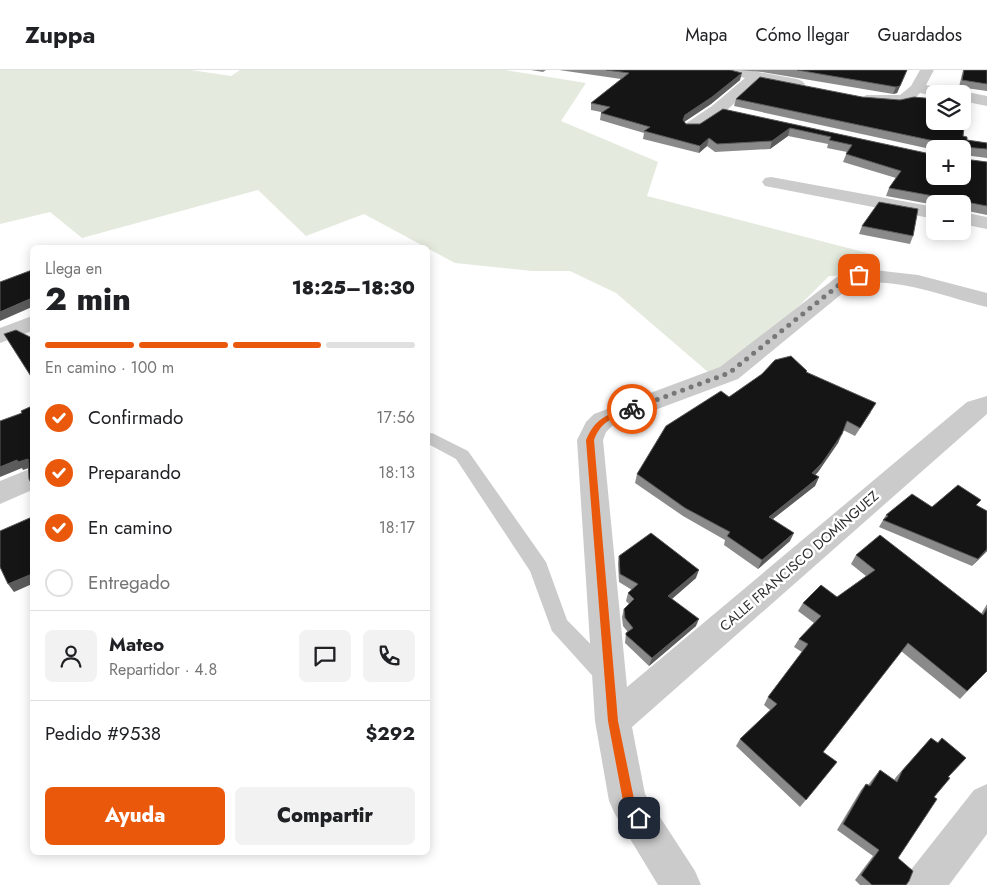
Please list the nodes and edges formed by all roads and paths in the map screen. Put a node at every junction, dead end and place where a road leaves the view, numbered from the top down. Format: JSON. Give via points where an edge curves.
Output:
{"nodes":[{"id":1,"x":725,"y":70,"type":"edge"},
{"id":2,"x":927,"y":70,"type":"edge"},
{"id":3,"x":756,"y":76,"type":"junction"},
{"id":4,"x":811,"y":87,"type":"edge"},
{"id":5,"x":918,"y":88,"type":"junction"},
{"id":6,"x":926,"y":90,"type":"edge"},
{"id":7,"x":857,"y":96,"type":"edge"},
{"id":8,"x":971,"y":98,"type":"edge"},
{"id":9,"x":987,"y":101,"type":"edge"},
{"id":10,"x":718,"y":109,"type":"junction"},
{"id":11,"x":736,"y":114,"type":"edge"},
{"id":12,"x":691,"y":127,"type":"edge"},
{"id":13,"x":771,"y":182,"type":"dead end"},
{"id":14,"x":926,"y":211,"type":"edge"},
{"id":15,"x":971,"y":220,"type":"edge"},
{"id":16,"x":987,"y":223,"type":"edge"},
{"id":17,"x":987,"y":300,"type":"edge"},
{"id":18,"x":30,"y":324,"type":"edge"},
{"id":19,"x":0,"y":336,"type":"edge"},
{"id":20,"x":987,"y":405,"type":"edge"},
{"id":21,"x":430,"y":440,"type":"edge"},
{"id":22,"x":30,"y":479,"type":"edge"},
{"id":23,"x":0,"y":493,"type":"edge"},
{"id":24,"x":609,"y":678,"type":"junction"},
{"id":25,"x":613,"y":721,"type":"junction"},
{"id":26,"x":987,"y":802,"type":"edge"},
{"id":27,"x":681,"y":885,"type":"edge"},
{"id":28,"x":924,"y":885,"type":"edge"}],
"edges":[{"from":1,"to":3,"type":"street"},
{"from":2,"to":5,"type":"street"},
{"from":3,"to":4,"type":"street"},
{"from":3,"to":10,"type":"street"},
{"from":5,"to":6,"type":"street"},
{"from":5,"to":7,"type":"street","via":[[904,100]]},
{"from":8,"to":9,"type":"street"},
{"from":10,"to":11,"type":"street"},
{"from":10,"to":12,"type":"street"},
{"from":13,"to":14,"type":"street"},
{"from":15,"to":16,"type":"street"},
{"from":17,"to":24,"type":"street","via":[[938,286],[874,275],[849,277],[729,373],[603,420],[590,440]]},
{"from":18,"to":19,"type":"street"},
{"from":20,"to":25,"type":"street","name":"CALLE FRANCISCO DOMÍNGUEZ","via":[[976,408]]},
{"from":21,"to":24,"type":"lane","via":[[462,455],[539,568],[559,625]]},
{"from":22,"to":23,"type":"street"},
{"from":24,"to":25,"type":"street"},
{"from":25,"to":27,"type":"street","via":[[628,801]]},
{"from":26,"to":28,"type":"street"}]}
